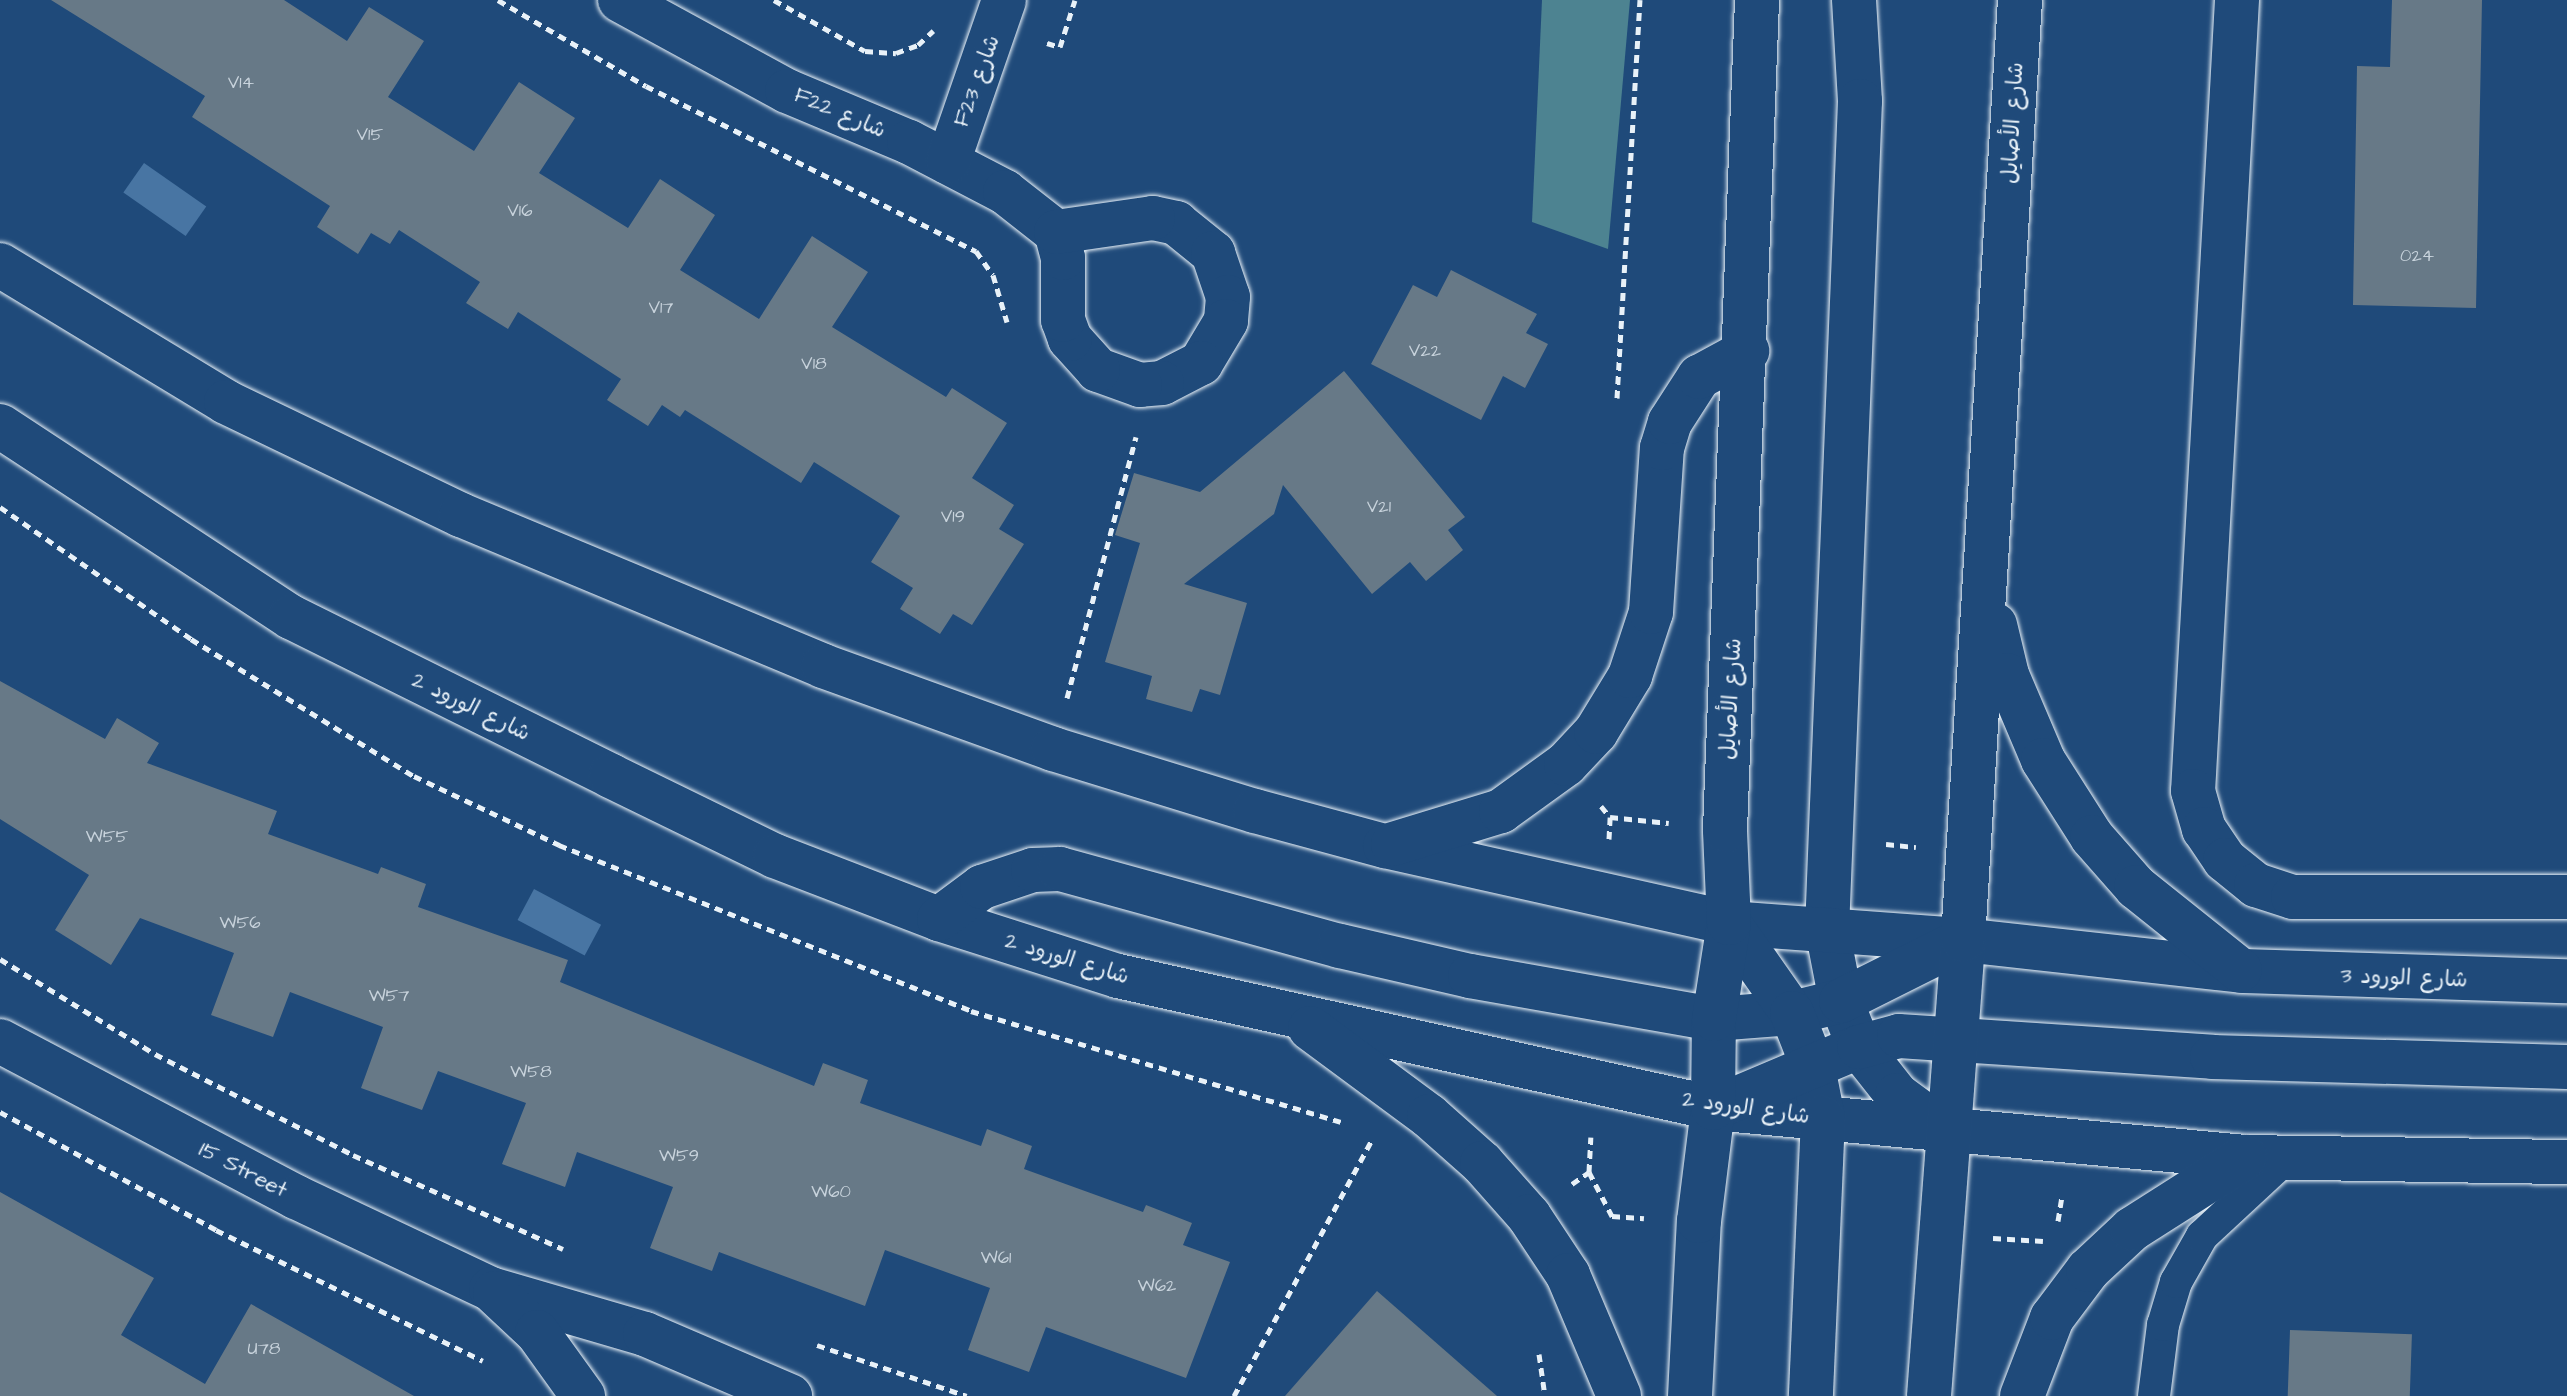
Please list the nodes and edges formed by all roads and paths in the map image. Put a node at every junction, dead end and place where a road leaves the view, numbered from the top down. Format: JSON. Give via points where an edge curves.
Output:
{"nodes":[{"id":1,"x":498,"y":0,"type":"edge"},
{"id":2,"x":620,"y":0,"type":"edge"},
{"id":3,"x":774,"y":0,"type":"edge"},
{"id":4,"x":1640,"y":0,"type":"edge"},
{"id":5,"x":1757,"y":0,"type":"edge"},
{"id":6,"x":1854,"y":0,"type":"edge"},
{"id":7,"x":2020,"y":0,"type":"edge"},
{"id":8,"x":2237,"y":0,"type":"edge"},
{"id":9,"x":1000,"y":13,"type":"edge"},
{"id":10,"x":948,"y":162,"type":"junction"},
{"id":11,"x":1056,"y":232,"type":"junction"},
{"id":12,"x":0,"y":265,"type":"edge"},
{"id":13,"x":1012,"y":335,"type":"dead end"},
{"id":14,"x":1747,"y":351,"type":"junction"},
{"id":15,"x":1140,"y":385,"type":"junction"},
{"id":16,"x":1617,"y":412,"type":"dead end"},
{"id":17,"x":0,"y":426,"type":"edge"},
{"id":18,"x":1122,"y":431,"type":"dead end"},
{"id":19,"x":1137,"y":435,"type":"junction"},
{"id":20,"x":0,"y":507,"type":"edge"},
{"id":21,"x":1986,"y":585,"type":"junction"},
{"id":22,"x":1053,"y":749,"type":"junction"},
{"id":23,"x":1385,"y":846,"type":"junction"},
{"id":24,"x":2567,"y":897,"type":"edge"},
{"id":25,"x":939,"y":919,"type":"junction"},
{"id":26,"x":1729,"y":923,"type":"junction"},
{"id":27,"x":1827,"y":929,"type":"junction"},
{"id":28,"x":1963,"y":940,"type":"junction"},
{"id":29,"x":0,"y":959,"type":"edge"},
{"id":30,"x":2242,"y":971,"type":"junction"},
{"id":31,"x":2567,"y":981,"type":"edge"},
{"id":32,"x":1841,"y":1001,"type":"junction"},
{"id":33,"x":1792,"y":1013,"type":"junction"},
{"id":34,"x":1296,"y":1017,"type":"junction"},
{"id":35,"x":1714,"y":1019,"type":"junction"},
{"id":36,"x":1954,"y":1038,"type":"junction"},
{"id":37,"x":0,"y":1041,"type":"edge"},
{"id":38,"x":1859,"y":1047,"type":"junction"},
{"id":39,"x":1813,"y":1067,"type":"junction"},
{"id":40,"x":2567,"y":1067,"type":"edge"},
{"id":41,"x":1713,"y":1108,"type":"junction"},
{"id":42,"x":0,"y":1112,"type":"edge"},
{"id":43,"x":1823,"y":1118,"type":"junction"},
{"id":44,"x":1347,"y":1124,"type":"dead end"},
{"id":45,"x":1946,"y":1131,"type":"junction"},
{"id":46,"x":2265,"y":1158,"type":"junction"},
{"id":47,"x":2567,"y":1162,"type":"edge"},
{"id":48,"x":576,"y":1254,"type":"dead end"},
{"id":49,"x":491,"y":1289,"type":"junction"},
{"id":50,"x":489,"y":1364,"type":"dead end"},
{"id":51,"x":583,"y":1396,"type":"edge"},
{"id":52,"x":790,"y":1396,"type":"edge"},
{"id":53,"x":1619,"y":1396,"type":"edge"},
{"id":54,"x":1690,"y":1396,"type":"edge"},
{"id":55,"x":1811,"y":1396,"type":"edge"},
{"id":56,"x":1929,"y":1396,"type":"edge"},
{"id":57,"x":2022,"y":1396,"type":"edge"},
{"id":58,"x":2154,"y":1396,"type":"edge"}],
"edges":[{"from":1,"to":13,"type":"path","via":[[646,86],[976,251],[993,275]]},
{"from":2,"to":10,"type":"street","name":"F22 شارع","via":[[787,91]]},
{"from":3,"to":9,"type":"path","via":[[865,51],[896,53],[918,45],[935,29],[944,9]]},
{"from":4,"to":16,"type":"path"},
{"from":5,"to":14,"type":"street","name":"شارع الأصايل"},
{"from":6,"to":27,"type":"street","via":[[1860,101]]},
{"from":7,"to":21,"type":"street","name":"شارع الأصايل"},
{"from":8,"to":24,"type":"street","via":[[2194,765],[2193,791],[2204,829],[2225,860],[2256,885],[2293,897]]},
{"from":9,"to":10,"type":"street","name":"F23 شارع"},
{"from":10,"to":11,"type":"street","name":"F22 شارع","via":[[1005,192]]},
{"from":11,"to":15,"type":"street","via":[[1063,258],[1063,320],[1070,339],[1098,370]]},
{"from":11,"to":15,"type":"street","via":[[1153,218],[1176,223],[1213,253],[1228,297],[1216,344],[1182,375]]},
{"from":12,"to":22,"type":"street","via":[[112,337],[342,461],[823,666]]},
{"from":14,"to":23,"type":"street","via":[[1699,377],[1670,422],[1662,448],[1651,612],[1630,676],[1596,732],[1566,764],[1501,811]]},
{"from":14,"to":26,"type":"street","name":"شارع الأصايل","via":[[1725,830]]},
{"from":15,"to":19,"type":"path"},
{"from":17,"to":25,"type":"street","name":"شارع الورود 2","via":[[291,617],[775,856]]},
{"from":18,"to":19,"type":"path"},
{"from":19,"to":22,"type":"path"},
{"from":20,"to":44,"type":"path","via":[[191,639],[389,761],[559,845],[971,1011]]},
{"from":21,"to":28,"type":"street","name":"شارع الأصايل"},
{"from":21,"to":30,"type":"street","via":[[2007,675],[2037,746],[2092,837],[2146,896]]},
{"from":22,"to":23,"type":"street"},
{"from":23,"to":26,"type":"street"},
{"from":25,"to":34,"type":"street","name":"شارع الورود 2","via":[[1118,976]]},
{"from":25,"to":35,"type":"street","via":[[982,887],[1033,870],[1060,869],[1369,952]]},
{"from":26,"to":27,"type":"street"},
{"from":26,"to":33,"type":"street"},
{"from":26,"to":35,"type":"street","name":"شارع الأصايل"},
{"from":27,"to":28,"type":"street"},
{"from":27,"to":32,"type":"street"},
{"from":28,"to":30,"type":"street"},
{"from":28,"to":32,"type":"street"},
{"from":28,"to":36,"type":"street","name":"شارع الأصايل"},
{"from":29,"to":48,"type":"path","via":[[155,1054]]},
{"from":30,"to":31,"type":"street","name":"شارع الورود 3"},
{"from":32,"to":33,"type":"street"},
{"from":32,"to":38,"type":"street"},
{"from":33,"to":35,"type":"street"},
{"from":33,"to":39,"type":"street"},
{"from":34,"to":41,"type":"street","name":"شارع الورود 2"},
{"from":34,"to":53,"type":"street","via":[[1429,1116],[1482,1163],[1529,1216],[1568,1275]]},
{"from":35,"to":41,"type":"street","name":"شارع الأصايل"},
{"from":36,"to":38,"type":"street","via":[[1899,1036]]},
{"from":36,"to":40,"type":"street","via":[[2212,1057]]},
{"from":36,"to":45,"type":"street","name":"شارع الأصايل"},
{"from":37,"to":49,"type":"street","name":"I5 Street","via":[[282,1191]]},
{"from":38,"to":39,"type":"street"},
{"from":38,"to":45,"type":"street","via":[[1897,1095]]},
{"from":39,"to":41,"type":"street"},
{"from":39,"to":43,"type":"street"},
{"from":41,"to":43,"type":"street","name":"شارع الورود 2"},
{"from":41,"to":54,"type":"street","name":"شارع الأصايل","via":[[1699,1221]]},
{"from":42,"to":50,"type":"path","via":[[216,1230]]},
{"from":43,"to":45,"type":"street","name":"شارع الورود 2"},
{"from":43,"to":55,"type":"street"},
{"from":45,"to":46,"type":"street","name":"شارع الورود 2"},
{"from":45,"to":56,"type":"street","name":"شارع الأصايل"},
{"from":46,"to":47,"type":"street"},
{"from":46,"to":57,"type":"street","via":[[2132,1229],[2088,1270],[2052,1318]]},
{"from":46,"to":58,"type":"lane","via":[[2202,1236],[2183,1270],[2163,1325]]},
{"from":49,"to":51,"type":"street","name":"I5 Street","via":[[537,1332]]},
{"from":49,"to":52,"type":"street","name":"I5 Street","via":[[645,1334]]}]}
